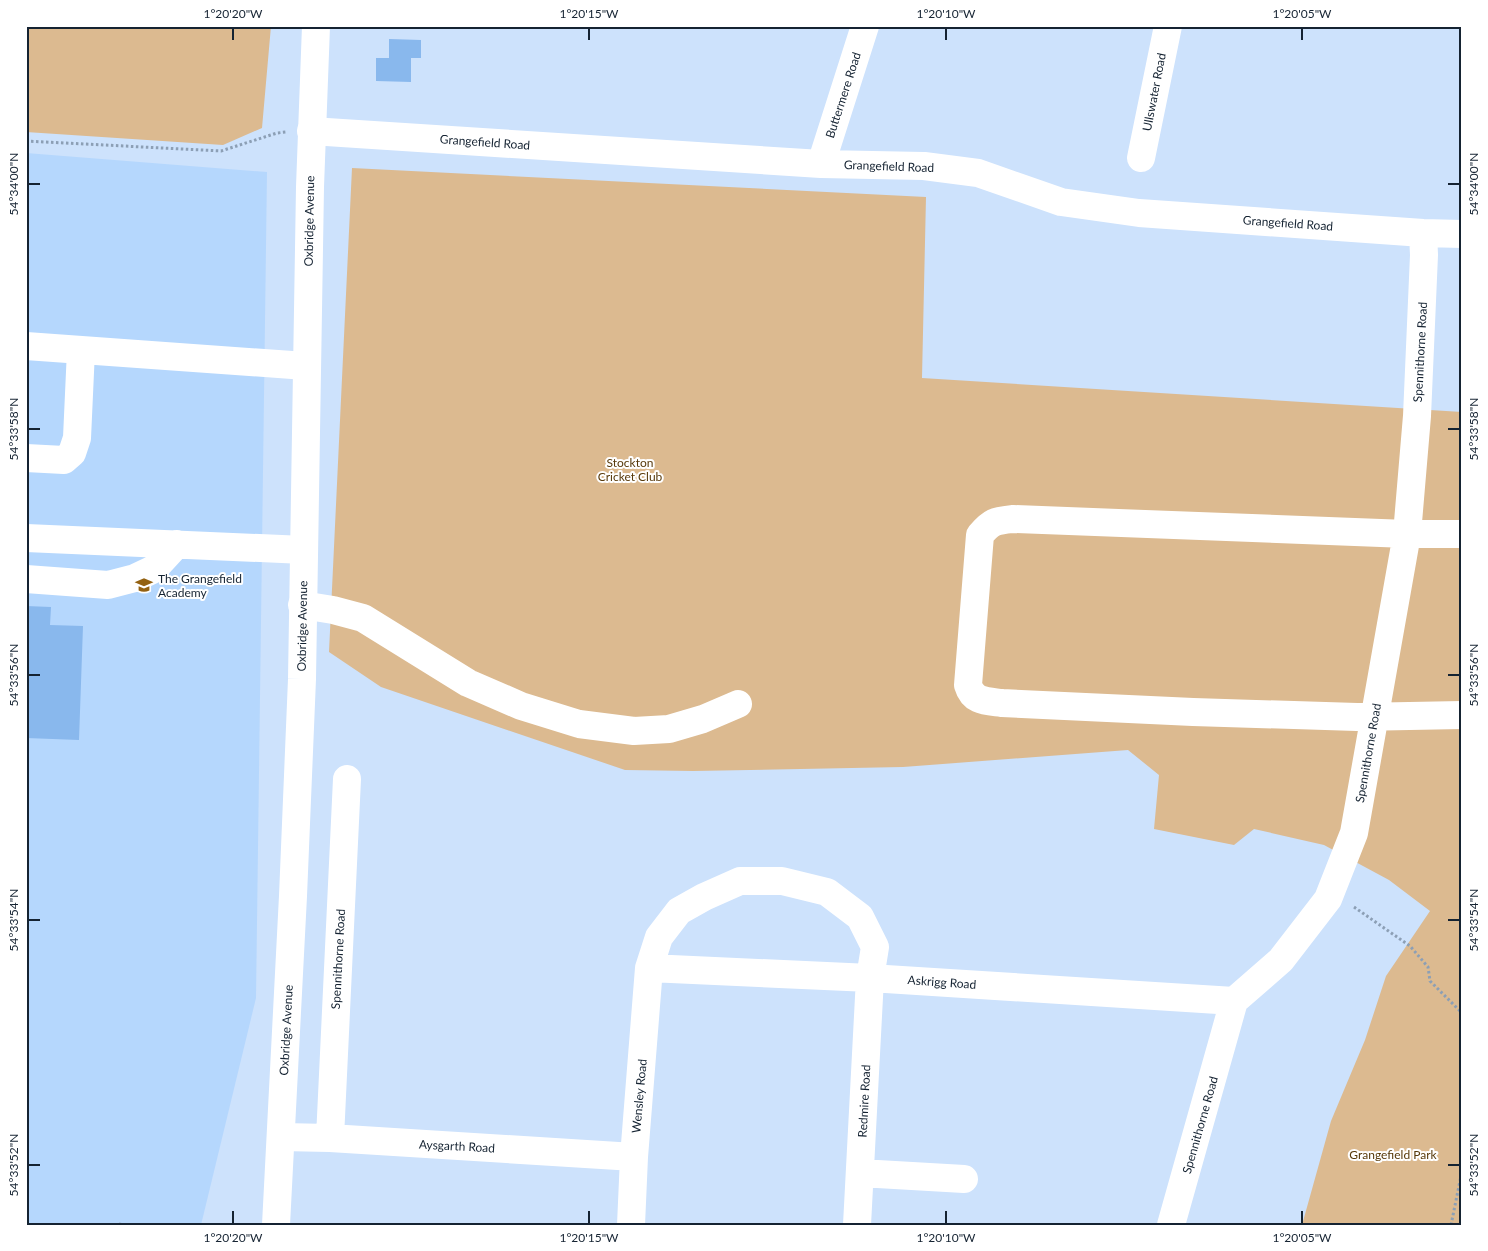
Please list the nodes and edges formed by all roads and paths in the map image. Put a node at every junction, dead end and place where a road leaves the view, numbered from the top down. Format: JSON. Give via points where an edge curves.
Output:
{"nodes":[{"id":1,"x":316,"y":26,"type":"edge"},
{"id":2,"x":865,"y":26,"type":"edge"},
{"id":3,"x":1168,"y":26,"type":"edge"},
{"id":4,"x":311,"y":131,"type":"junction"},
{"id":5,"x":26,"y":141,"type":"edge"},
{"id":6,"x":1141,"y":158,"type":"dead end"},
{"id":7,"x":821,"y":164,"type":"junction"},
{"id":8,"x":1423,"y":233,"type":"junction"},
{"id":9,"x":1462,"y":234,"type":"edge"},
{"id":10,"x":26,"y":346,"type":"edge"},
{"id":11,"x":81,"y":350,"type":"junction"},
{"id":12,"x":306,"y":366,"type":"junction"},
{"id":13,"x":26,"y":458,"type":"edge"},
{"id":14,"x":1407,"y":534,"type":"junction"},
{"id":15,"x":1462,"y":534,"type":"edge"},
{"id":16,"x":26,"y":538,"type":"edge"},
{"id":17,"x":177,"y":544,"type":"junction"},
{"id":18,"x":304,"y":550,"type":"junction"},
{"id":19,"x":26,"y":579,"type":"edge"},
{"id":20,"x":302,"y":605,"type":"junction"},
{"id":21,"x":738,"y":704,"type":"dead end"},
{"id":22,"x":1462,"y":715,"type":"edge"},
{"id":23,"x":1375,"y":717,"type":"junction"},
{"id":24,"x":346,"y":778,"type":"dead end"},
{"id":25,"x":1331,"y":891,"type":"junction"},
{"id":26,"x":649,"y":968,"type":"junction"},
{"id":27,"x":870,"y":978,"type":"junction"},
{"id":28,"x":1234,"y":1001,"type":"junction"},
{"id":29,"x":1462,"y":1013,"type":"edge"},
{"id":30,"x":281,"y":1137,"type":"junction"},
{"id":31,"x":330,"y":1138,"type":"junction"},
{"id":32,"x":634,"y":1157,"type":"junction"},
{"id":33,"x":1462,"y":1171,"type":"edge"},
{"id":34,"x":860,"y":1173,"type":"junction"},
{"id":35,"x":964,"y":1179,"type":"dead end"},
{"id":36,"x":119,"y":1224,"type":"edge"},
{"id":37,"x":124,"y":1225,"type":"edge"},
{"id":38,"x":276,"y":1225,"type":"edge"},
{"id":39,"x":631,"y":1225,"type":"edge"},
{"id":40,"x":857,"y":1225,"type":"edge"},
{"id":41,"x":1171,"y":1225,"type":"edge"},
{"id":42,"x":1451,"y":1225,"type":"edge"}],
"edges":[{"from":1,"to":4,"type":"street","name":"Oxbridge Avenue"},
{"from":2,"to":7,"type":"street","name":"Buttermere Road"},
{"from":3,"to":6,"type":"street","name":"Ullswater Road"},
{"from":4,"to":5,"type":"path","via":[[276,133],[221,150]]},
{"from":4,"to":7,"type":"street","name":"Grangefield Road"},
{"from":4,"to":12,"type":"street","name":"Oxbridge Avenue"},
{"from":7,"to":8,"type":"street","name":"Grangefield Road","via":[[924,166],[978,173],[1061,202],[1139,213]]},
{"from":8,"to":9,"type":"street","name":"Grangefield Road"},
{"from":8,"to":14,"type":"street","name":"Spennithorne Road","via":[[1417,416]]},
{"from":10,"to":11,"type":"street"},
{"from":11,"to":12,"type":"street"},
{"from":11,"to":13,"type":"street","via":[[77,438],[72,453],[64,460]]},
{"from":12,"to":18,"type":"street","name":"Oxbridge Avenue"},
{"from":14,"to":15,"type":"street"},
{"from":14,"to":23,"type":"street","name":"Spennithorne Road"},
{"from":14,"to":23,"type":"street","via":[[1013,519],[988,525],[980,535],[968,685],[975,697],[1002,703]]},
{"from":16,"to":17,"type":"street"},
{"from":17,"to":18,"type":"street"},
{"from":17,"to":19,"type":"street","via":[[154,569],[117,583]]},
{"from":18,"to":20,"type":"street","name":"Oxbridge Avenue"},
{"from":20,"to":21,"type":"street","via":[[364,618],[468,683],[521,706],[579,724],[634,731],[669,729]]},
{"from":20,"to":30,"type":"street","name":"Oxbridge Avenue","via":[[302,679]]},
{"from":22,"to":23,"type":"street"},
{"from":23,"to":25,"type":"street","name":"Spennithorne Road","via":[[1354,833]]},
{"from":24,"to":31,"type":"street","name":"Spennithorne Road"},
{"from":25,"to":28,"type":"street","name":"Spennithorne Road","via":[[1281,960]]},
{"from":25,"to":29,"type":"path","via":[[1410,946],[1428,967],[1430,981]]},
{"from":26,"to":27,"type":"street","name":"Askrigg Road"},
{"from":26,"to":27,"type":"street","via":[[659,937],[679,911],[740,882],[782,882],[827,892],[860,917],[875,947]]},
{"from":26,"to":32,"type":"street","name":"Wensley Road"},
{"from":27,"to":28,"type":"street","name":"Askrigg Road"},
{"from":27,"to":34,"type":"street","name":"Redmire Road"},
{"from":28,"to":41,"type":"street","name":"Spennithorne Road"},
{"from":30,"to":31,"type":"street","name":"Aysgarth Road"},
{"from":30,"to":38,"type":"street","name":"Oxbridge Avenue"},
{"from":31,"to":32,"type":"street","name":"Aysgarth Road"},
{"from":32,"to":39,"type":"street","name":"Wensley Road"},
{"from":33,"to":42,"type":"path"},
{"from":34,"to":35,"type":"street"},
{"from":34,"to":40,"type":"street","name":"Redmire Road"},
{"from":36,"to":37,"type":"path"}]}
